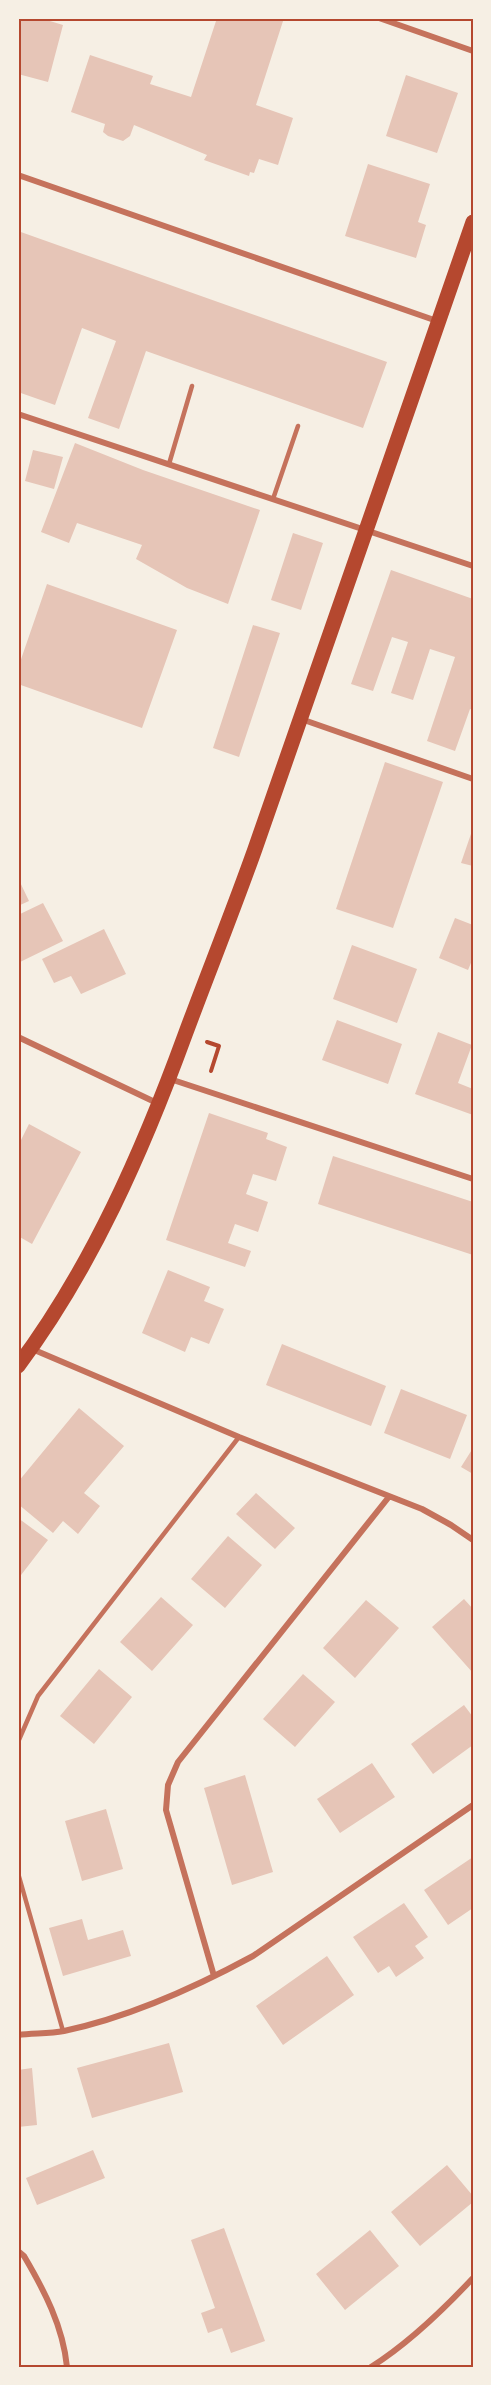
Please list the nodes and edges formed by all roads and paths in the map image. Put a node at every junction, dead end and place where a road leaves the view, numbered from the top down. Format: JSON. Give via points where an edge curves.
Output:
{"nodes":[{"id":1,"x":378,"y":18,"type":"edge"},
{"id":2,"x":473,"y":51,"type":"edge"},
{"id":3,"x":18,"y":175,"type":"edge"},
{"id":4,"x":473,"y":222,"type":"edge"},
{"id":5,"x":438,"y":321,"type":"junction"},
{"id":6,"x":192,"y":386,"type":"dead end"},
{"id":7,"x":18,"y":414,"type":"edge"},
{"id":8,"x":298,"y":426,"type":"dead end"},
{"id":9,"x":169,"y":464,"type":"junction"},
{"id":10,"x":273,"y":499,"type":"junction"},
{"id":11,"x":367,"y":529,"type":"junction"},
{"id":12,"x":473,"y":566,"type":"edge"},
{"id":13,"x":301,"y":719,"type":"junction"},
{"id":14,"x":473,"y":779,"type":"edge"},
{"id":15,"x":18,"y":1037,"type":"edge"},
{"id":16,"x":170,"y":1079,"type":"junction"},
{"id":17,"x":160,"y":1104,"type":"junction"},
{"id":18,"x":473,"y":1179,"type":"edge"},
{"id":19,"x":31,"y":1349,"type":"junction"},
{"id":20,"x":18,"y":1366,"type":"edge"},
{"id":21,"x":239,"y":1437,"type":"junction"},
{"id":22,"x":388,"y":1498,"type":"junction"},
{"id":23,"x":473,"y":1540,"type":"edge"},
{"id":24,"x":18,"y":1742,"type":"edge"},
{"id":25,"x":473,"y":1805,"type":"edge"},
{"id":26,"x":18,"y":1873,"type":"edge"},
{"id":27,"x":214,"y":1976,"type":"junction"},
{"id":28,"x":63,"y":2031,"type":"junction"},
{"id":29,"x":18,"y":2035,"type":"edge"},
{"id":30,"x":18,"y":2251,"type":"edge"},
{"id":31,"x":473,"y":2278,"type":"edge"},
{"id":32,"x":384,"y":2359,"type":"junction"},
{"id":33,"x":67,"y":2367,"type":"edge"},
{"id":34,"x":371,"y":2367,"type":"edge"},
{"id":35,"x":385,"y":2367,"type":"edge"}],
"edges":[{"from":1,"to":2,"type":"street"},
{"from":3,"to":5,"type":"street"},
{"from":4,"to":5,"type":"main road"},
{"from":5,"to":11,"type":"main road"},
{"from":6,"to":9,"type":"lane"},
{"from":7,"to":9,"type":"street"},
{"from":8,"to":10,"type":"lane"},
{"from":9,"to":10,"type":"street"},
{"from":10,"to":11,"type":"street"},
{"from":11,"to":12,"type":"street"},
{"from":11,"to":13,"type":"main road"},
{"from":13,"to":14,"type":"street"},
{"from":13,"to":16,"type":"main road"},
{"from":15,"to":17,"type":"street"},
{"from":16,"to":17,"type":"main road"},
{"from":16,"to":18,"type":"street"},
{"from":17,"to":19,"type":"main road","via":[[77,1274]]},
{"from":19,"to":20,"type":"main road"},
{"from":19,"to":21,"type":"street"},
{"from":21,"to":22,"type":"street"},
{"from":21,"to":24,"type":"lane","via":[[38,1696]]},
{"from":22,"to":23,"type":"street","via":[[422,1509]]},
{"from":22,"to":27,"type":"street","via":[[178,1762],[168,1785],[166,1810]]},
{"from":25,"to":27,"type":"street","via":[[253,1956]]},
{"from":26,"to":28,"type":"lane"},
{"from":27,"to":28,"type":"street","via":[[140,2009]]},
{"from":28,"to":29,"type":"street"},
{"from":30,"to":33,"type":"street","via":[[47,2295]]},
{"from":31,"to":32,"type":"street"},
{"from":32,"to":34,"type":"street"},
{"from":32,"to":35,"type":"street"}]}
